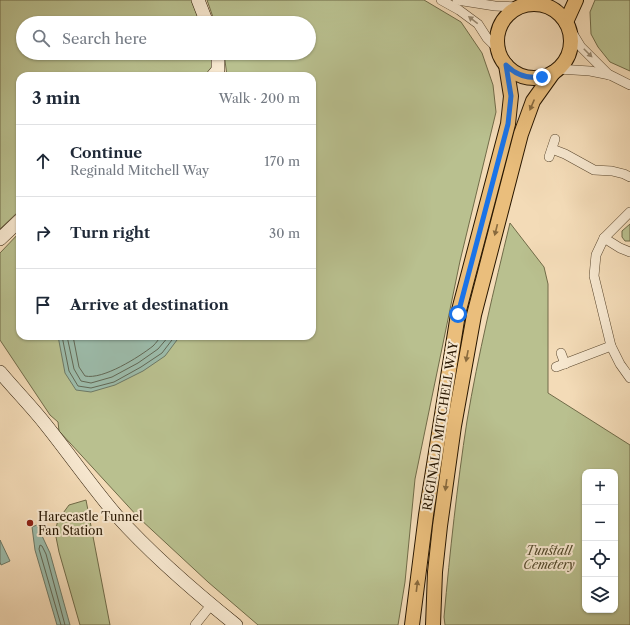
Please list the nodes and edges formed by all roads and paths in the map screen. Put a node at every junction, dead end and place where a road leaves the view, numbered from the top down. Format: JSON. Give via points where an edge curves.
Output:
{"nodes":[{"id":1,"x":198,"y":0,"type":"edge"},
{"id":2,"x":441,"y":0,"type":"edge"},
{"id":3,"x":457,"y":0,"type":"edge"},
{"id":4,"x":576,"y":0,"type":"edge"},
{"id":5,"x":528,"y":3,"type":"edge"},
{"id":6,"x":204,"y":16,"type":"edge"},
{"id":7,"x":568,"y":25,"type":"junction"},
{"id":8,"x":498,"y":49,"type":"junction"},
{"id":9,"x":218,"y":60,"type":"edge"},
{"id":10,"x":506,"y":65,"type":"junction"},
{"id":11,"x":556,"y":71,"type":"junction"},
{"id":12,"x":216,"y":72,"type":"edge"},
{"id":13,"x":610,"y":75,"type":"junction"},
{"id":14,"x":630,"y":85,"type":"edge"},
{"id":15,"x":555,"y":139,"type":"dead end"},
{"id":16,"x":630,"y":178,"type":"edge"},
{"id":17,"x":630,"y":212,"type":"edge"},
{"id":18,"x":16,"y":224,"type":"edge"},
{"id":19,"x":604,"y":238,"type":"junction"},
{"id":20,"x":0,"y":240,"type":"edge"},
{"id":21,"x":630,"y":252,"type":"edge"},
{"id":22,"x":611,"y":346,"type":"junction"},
{"id":23,"x":561,"y":354,"type":"dead end"},
{"id":24,"x":565,"y":364,"type":"junction"},
{"id":25,"x":556,"y":368,"type":"dead end"},
{"id":26,"x":0,"y":372,"type":"edge"},
{"id":27,"x":630,"y":378,"type":"edge"},
{"id":28,"x":0,"y":386,"type":"edge"},
{"id":29,"x":17,"y":392,"type":"junction"},
{"id":30,"x":211,"y":605,"type":"junction"},
{"id":31,"x":195,"y":625,"type":"edge"},
{"id":32,"x":236,"y":625,"type":"edge"},
{"id":33,"x":412,"y":625,"type":"edge"},
{"id":34,"x":432,"y":625,"type":"edge"}],
"edges":[{"from":1,"to":6,"type":"street"},
{"from":8,"to":2,"type":"street","one_way":true,"via":[[478,24]]},
{"from":3,"to":5,"type":"street","via":[[495,6]]},
{"from":4,"to":7,"type":"main road"},
{"from":5,"to":7,"type":"main road","via":[[551,8],[561,15]]},
{"from":5,"to":8,"type":"main road","via":[[507,15],[497,35]]},
{"from":7,"to":11,"type":"main road","via":[[571,49]]},
{"from":7,"to":13,"type":"street","one_way":true,"via":[[581,47]]},
{"from":8,"to":10,"type":"main road"},
{"from":9,"to":12,"type":"street"},
{"from":10,"to":11,"type":"main road","via":[[518,74],[531,78],[542,77]]},
{"from":33,"to":10,"type":"main road","name":"REGINALD MITCHELL WAY","one_way":true,"via":[[426,515],[458,314],[508,124],[511,96]]},
{"from":11,"to":13,"type":"street","via":[[590,71]]},
{"from":11,"to":34,"type":"main road","name":"REGINALD MITCHELL WAY","one_way":true,"via":[[533,101],[521,134],[474,315],[454,426],[440,526]]},
{"from":13,"to":14,"type":"street"},
{"from":15,"to":16,"type":"street","via":[[550,153],[565,154],[594,170],[612,171]]},
{"from":17,"to":19,"type":"street"},
{"from":18,"to":20,"type":"street"},
{"from":19,"to":21,"type":"street"},
{"from":19,"to":22,"type":"street","via":[[596,255],[594,276]]},
{"from":22,"to":24,"type":"street"},
{"from":22,"to":27,"type":"street"},
{"from":23,"to":24,"type":"street"},
{"from":24,"to":25,"type":"street"},
{"from":26,"to":29,"type":"street"},
{"from":28,"to":29,"type":"street"},
{"from":29,"to":30,"type":"street","via":[[118,517]]},
{"from":30,"to":31,"type":"street"},
{"from":30,"to":32,"type":"street"}]}
